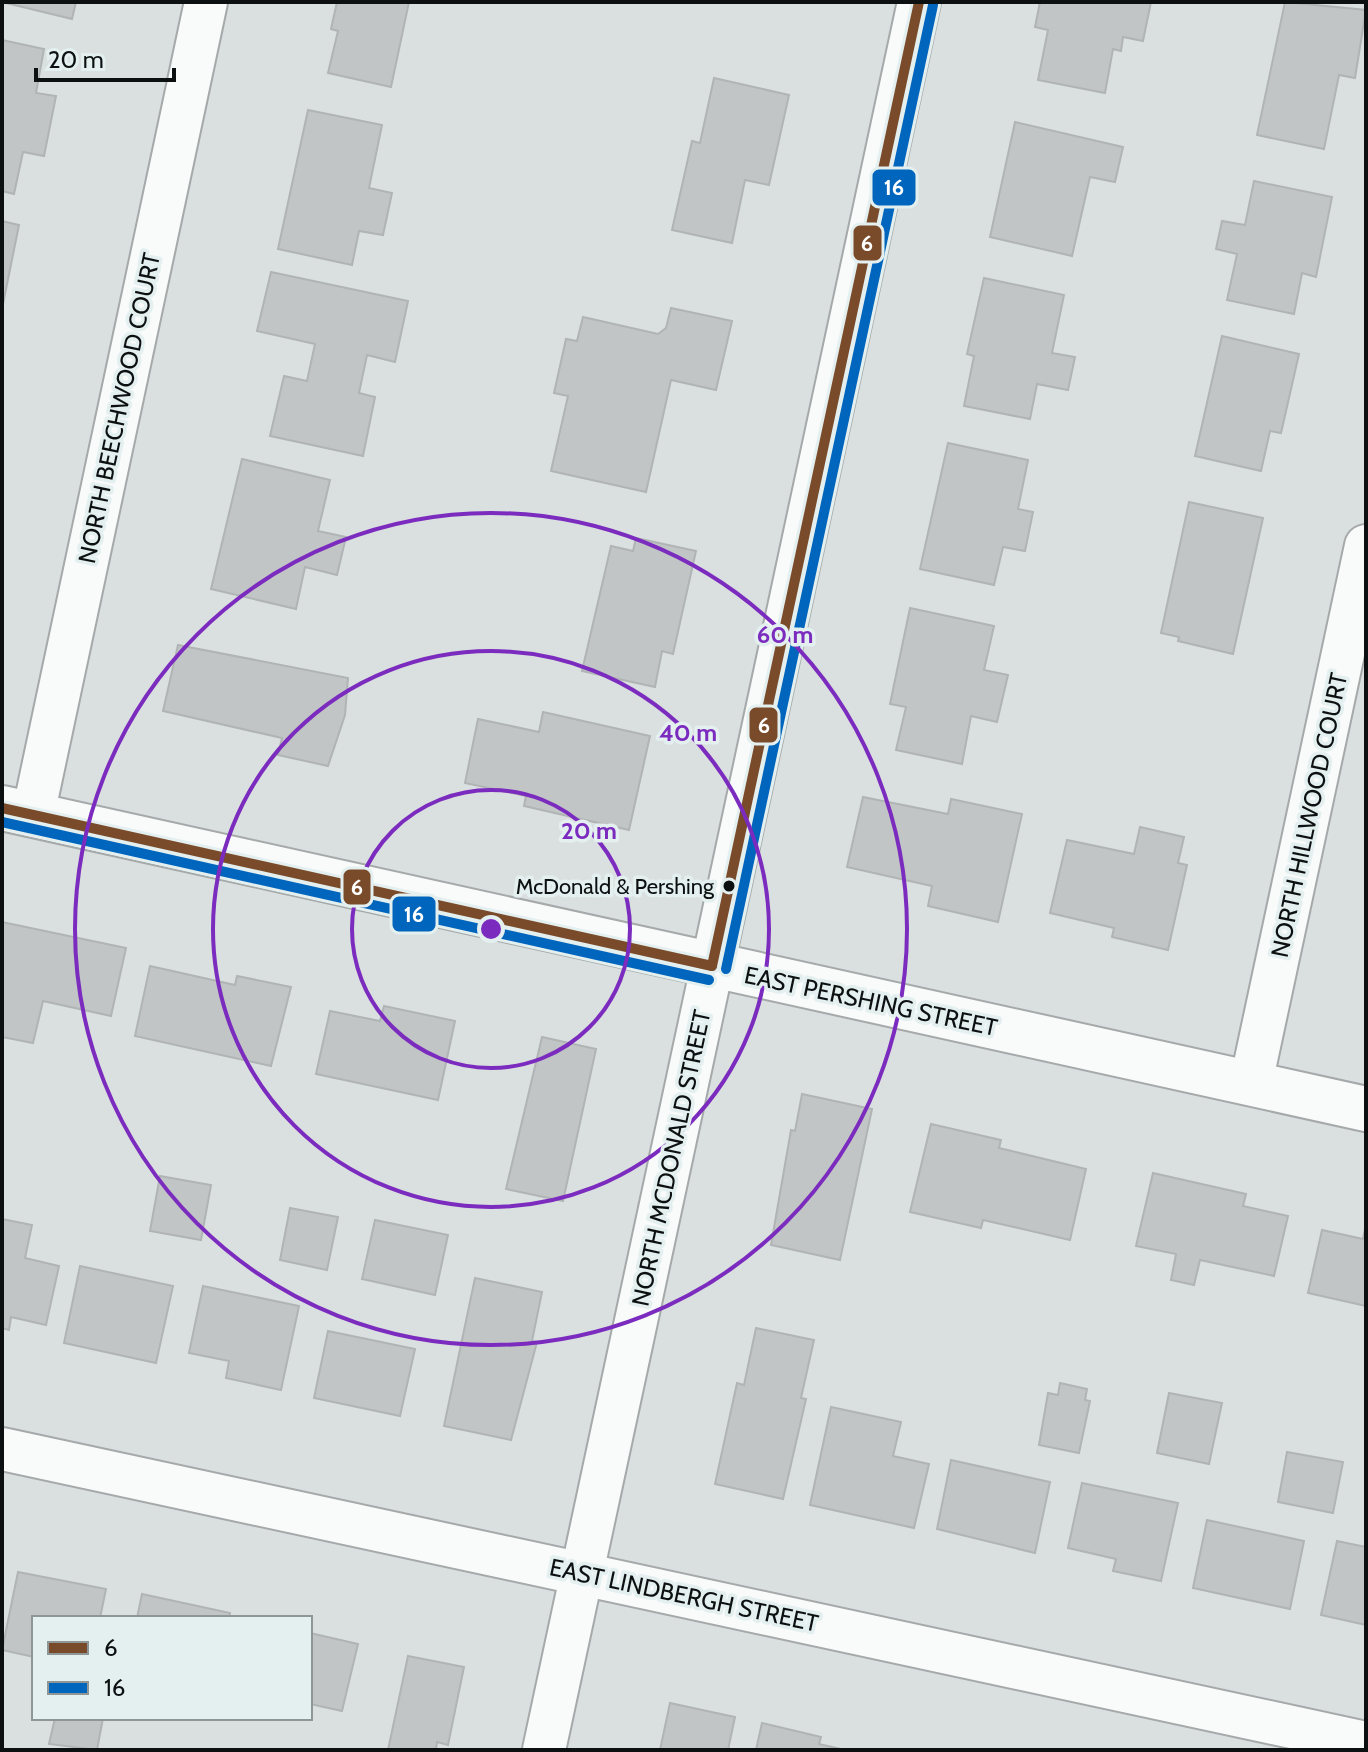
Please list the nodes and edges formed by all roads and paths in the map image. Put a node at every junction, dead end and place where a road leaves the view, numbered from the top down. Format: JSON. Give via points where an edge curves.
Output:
{"nodes":[{"id":1,"x":206,"y":2,"type":"edge"},
{"id":2,"x":919,"y":2,"type":"edge"},
{"id":3,"x":1366,"y":546,"type":"edge"},
{"id":4,"x":17,"y":811,"type":"edge"},
{"id":5,"x":712,"y":966,"type":"junction"},
{"id":6,"x":1251,"y":1083,"type":"junction"},
{"id":7,"x":1366,"y":1109,"type":"edge"},
{"id":8,"x":2,"y":1449,"type":"edge"},
{"id":9,"x":582,"y":1572,"type":"junction"},
{"id":10,"x":1366,"y":1743,"type":"edge"},
{"id":11,"x":544,"y":1750,"type":"edge"}],
"edges":[{"from":1,"to":4,"type":"street","name":"NORTH BEECHWOOD COURT"},
{"from":2,"to":5,"type":"street","name":"NORTH MCDONALD STREET"},
{"from":3,"to":6,"type":"street","name":"NORTH HILLWOOD COURT"},
{"from":4,"to":5,"type":"street","name":"EAST PERSHING STREET"},
{"from":5,"to":6,"type":"street","name":"EAST PERSHING STREET"},
{"from":5,"to":9,"type":"street","name":"NORTH MCDONALD STREET"},
{"from":6,"to":7,"type":"street","name":"EAST PERSHING STREET"},
{"from":8,"to":9,"type":"street","name":"EAST LINDBERGH STREET"},
{"from":9,"to":10,"type":"street","name":"EAST LINDBERGH STREET"},
{"from":9,"to":11,"type":"street","name":"NORTH MCDONALD STREET"}]}
